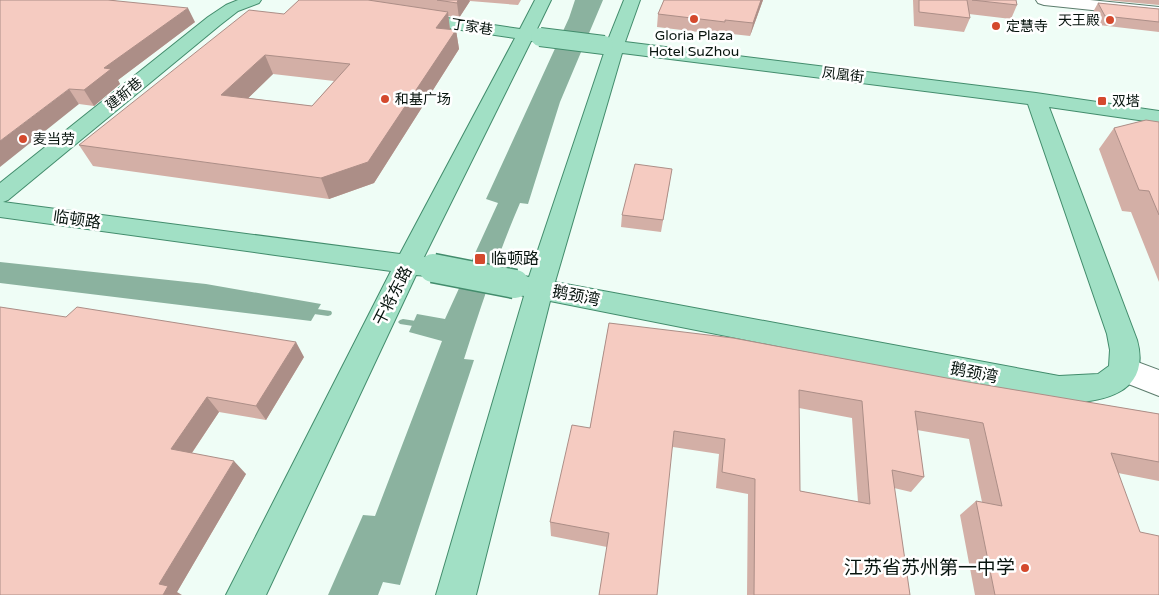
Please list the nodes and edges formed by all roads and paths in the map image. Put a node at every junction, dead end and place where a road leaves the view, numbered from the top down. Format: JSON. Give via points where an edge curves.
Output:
{"nodes":[{"id":1,"x":253,"y":0,"type":"edge"},
{"id":2,"x":544,"y":0,"type":"edge"},
{"id":3,"x":632,"y":0,"type":"edge"},
{"id":4,"x":1044,"y":0,"type":"edge"},
{"id":5,"x":1159,"y":12,"type":"edge"},
{"id":6,"x":394,"y":15,"type":"edge"},
{"id":7,"x":533,"y":36,"type":"junction"},
{"id":8,"x":609,"y":45,"type":"junction"},
{"id":9,"x":1037,"y":103,"type":"junction"},
{"id":10,"x":1159,"y":117,"type":"edge"},
{"id":11,"x":1159,"y":125,"type":"edge"},
{"id":12,"x":0,"y":195,"type":"edge"},
{"id":13,"x":0,"y":209,"type":"edge"},
{"id":14,"x":421,"y":266,"type":"junction"},
{"id":15,"x":527,"y":287,"type":"junction"},
{"id":16,"x":1124,"y":369,"type":"junction"},
{"id":17,"x":1159,"y":384,"type":"edge"},
{"id":18,"x":246,"y":595,"type":"edge"},
{"id":19,"x":456,"y":595,"type":"edge"}],
"edges":[{"from":1,"to":12,"type":"main road","name":"建新巷","via":[[232,8],[214,21]]},
{"from":2,"to":7,"type":"main road","name":"干将东路"},
{"from":3,"to":8,"type":"main road"},
{"from":4,"to":5,"type":"street"},
{"from":6,"to":7,"type":"main road","name":"丁家巷"},
{"from":7,"to":8,"type":"main road","name":"凤凰街","bridge":true},
{"from":7,"to":14,"type":"main road","name":"干将东路"},
{"from":8,"to":9,"type":"main road","name":"凤凰街"},
{"from":8,"to":15,"type":"main road"},
{"from":9,"to":10,"type":"main road","name":"凤凰街"},
{"from":9,"to":11,"type":"main road","name":"凤凰街"},
{"from":9,"to":16,"type":"main road","via":[[1116,319],[1124,347]]},
{"from":13,"to":14,"type":"main road","name":"临顿路"},
{"from":14,"to":15,"type":"main road","name":"临顿路","bridge":true},
{"from":14,"to":18,"type":"main road","name":"干将东路","via":[[387,305]]},
{"from":15,"to":16,"type":"main road","name":"鹅颈湾","via":[[1059,389],[1100,386],[1118,377]]},
{"from":15,"to":19,"type":"main road"},
{"from":16,"to":17,"type":"street"}]}
